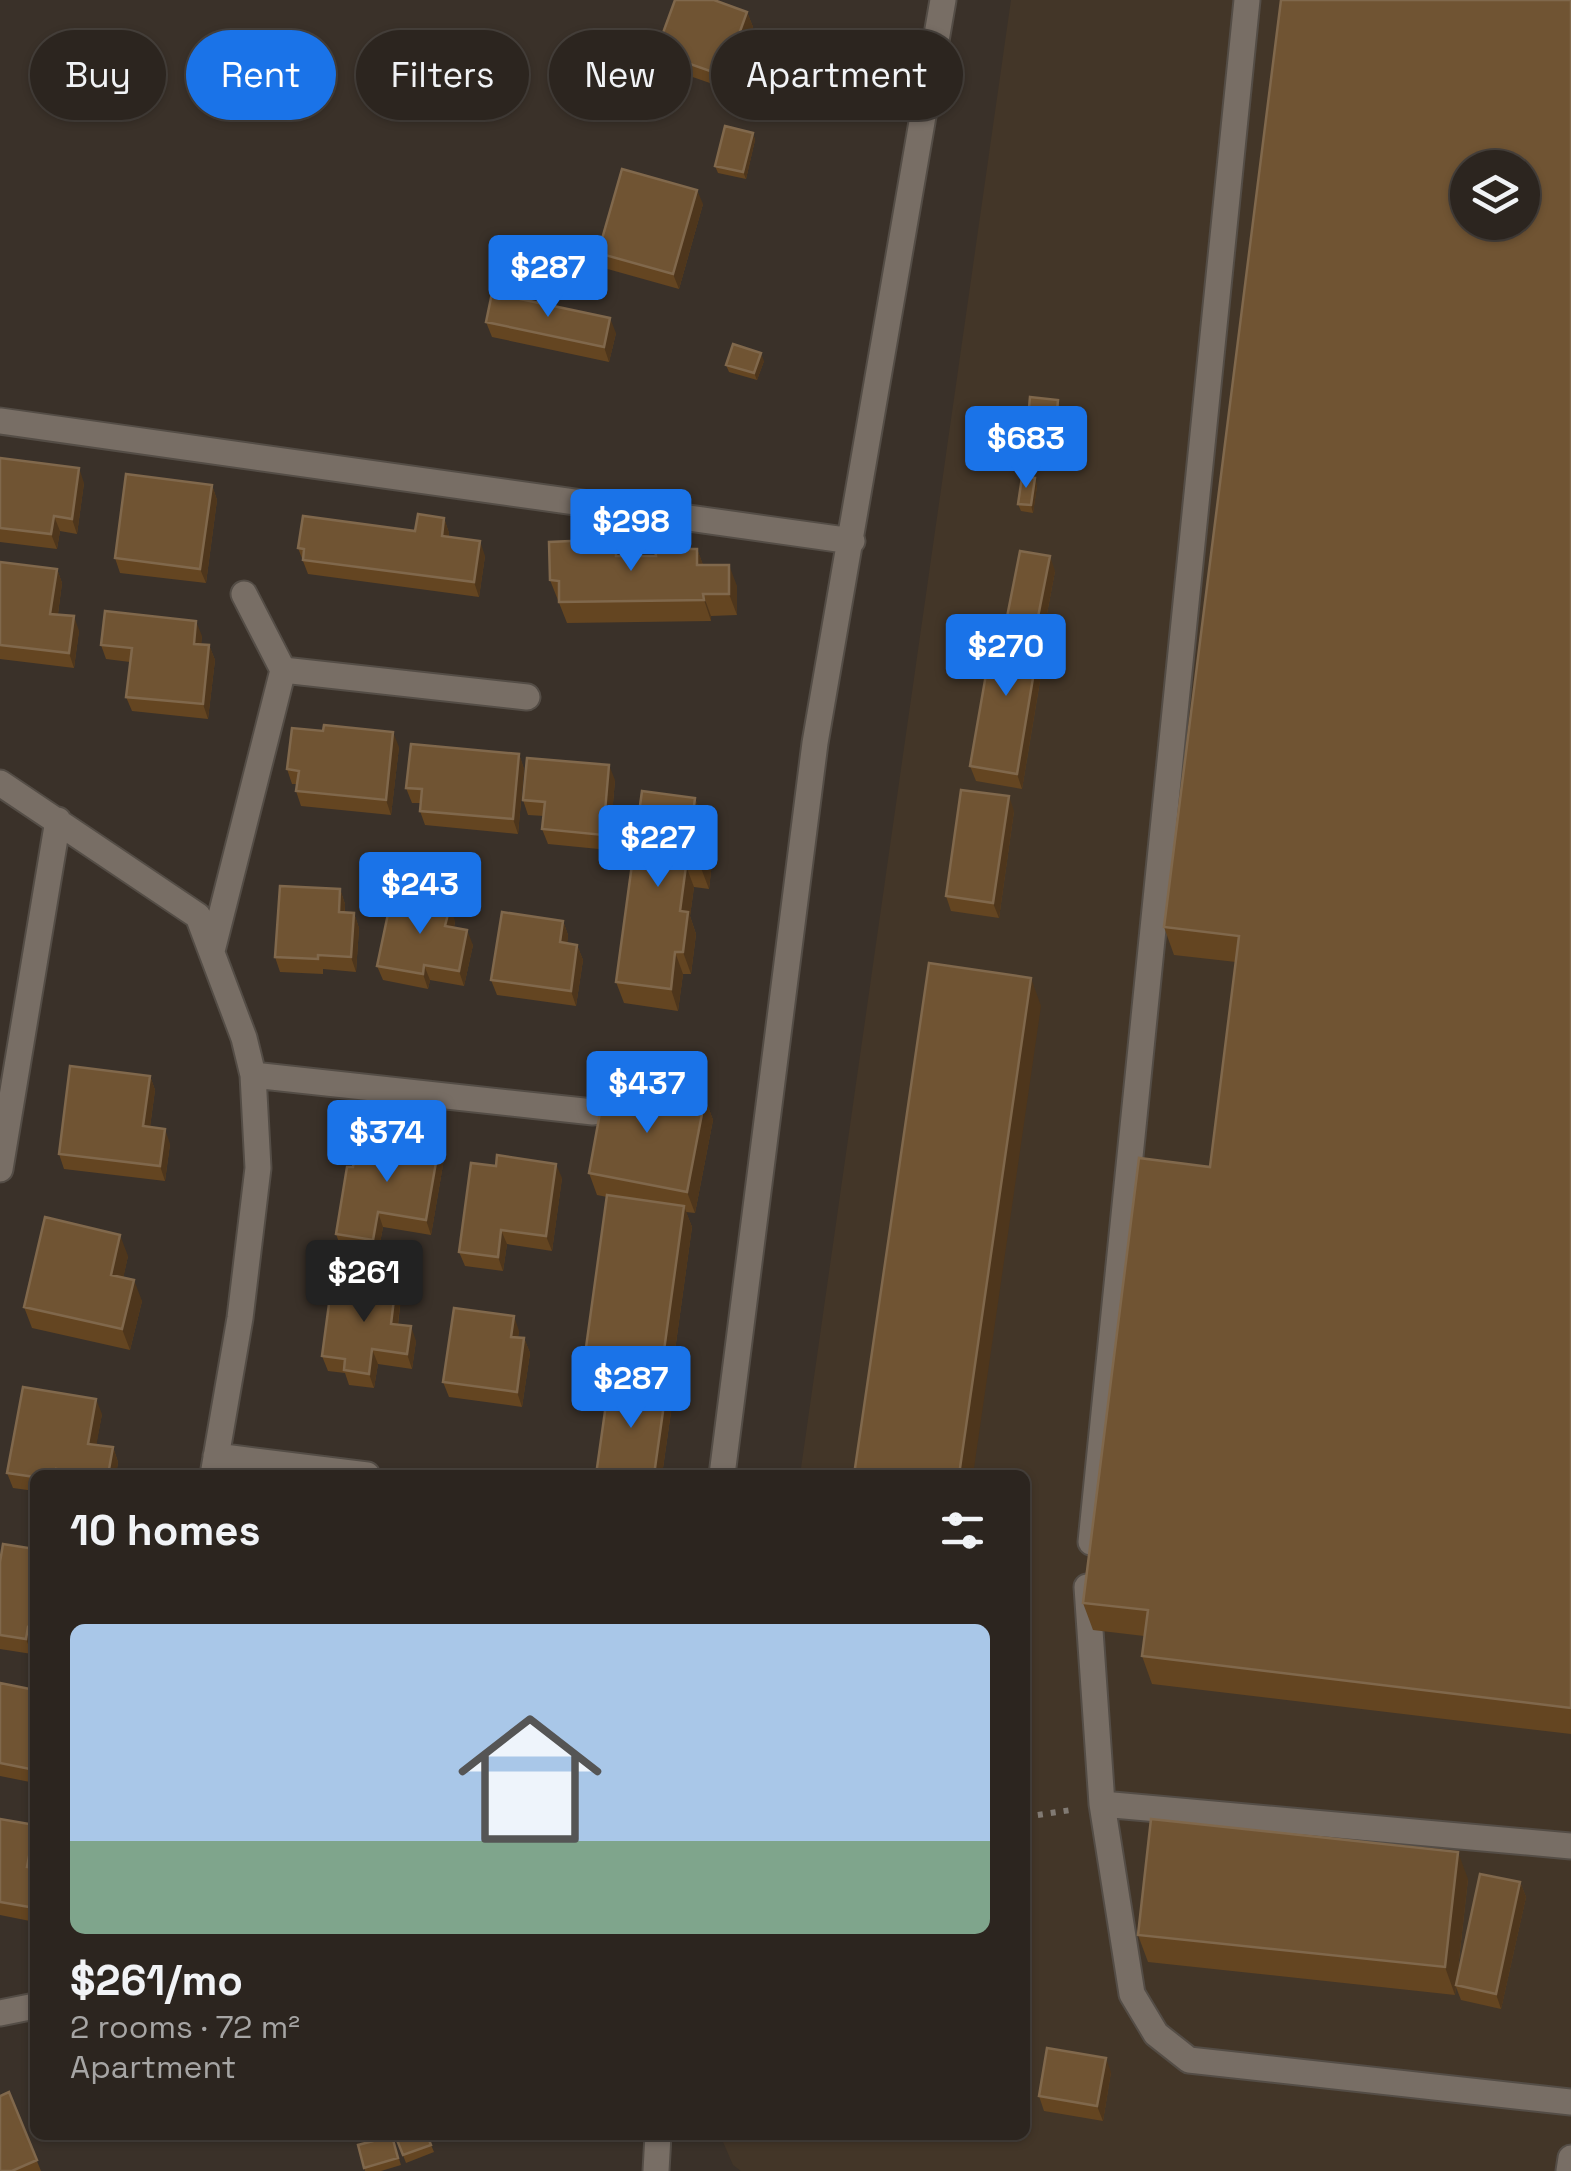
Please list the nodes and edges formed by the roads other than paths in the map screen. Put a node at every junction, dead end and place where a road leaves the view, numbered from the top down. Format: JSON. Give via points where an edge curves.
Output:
{"nodes":[{"id":1,"x":942,"y":0,"type":"edge"},
{"id":2,"x":1247,"y":0,"type":"edge"},
{"id":3,"x":0,"y":420,"type":"edge"},
{"id":4,"x":852,"y":541,"type":"junction"},
{"id":5,"x":244,"y":594,"type":"dead end"},
{"id":6,"x":283,"y":670,"type":"junction"},
{"id":7,"x":527,"y":697,"type":"dead end"},
{"id":8,"x":0,"y":783,"type":"edge"},
{"id":9,"x":58,"y":820,"type":"junction"},
{"id":10,"x":212,"y":951,"type":"junction"},
{"id":11,"x":253,"y":1075,"type":"junction"},
{"id":12,"x":593,"y":1112,"type":"dead end"},
{"id":13,"x":0,"y":1170,"type":"edge"},
{"id":14,"x":215,"y":1466,"type":"edge"},
{"id":15,"x":283,"y":1470,"type":"edge"},
{"id":16,"x":723,"y":1470,"type":"edge"},
{"id":17,"x":1102,"y":1804,"type":"junction"},
{"id":18,"x":1571,"y":1846,"type":"edge"},
{"id":19,"x":30,"y":2007,"type":"edge"},
{"id":20,"x":0,"y":2013,"type":"edge"},
{"id":21,"x":1571,"y":2102,"type":"edge"},
{"id":22,"x":658,"y":2140,"type":"edge"},
{"id":23,"x":1571,"y":2158,"type":"edge"},
{"id":24,"x":656,"y":2171,"type":"edge"},
{"id":25,"x":1569,"y":2171,"type":"edge"}],
"edges":[{"from":1,"to":4,"type":"street"},
{"from":2,"to":17,"type":"street","via":[[1086,1589]]},
{"from":3,"to":4,"type":"street"},
{"from":4,"to":16,"type":"street","via":[[816,742]]},
{"from":5,"to":6,"type":"street"},
{"from":6,"to":7,"type":"street"},
{"from":6,"to":10,"type":"street"},
{"from":8,"to":9,"type":"street"},
{"from":9,"to":10,"type":"street","via":[[198,916]]},
{"from":9,"to":13,"type":"street"},
{"from":10,"to":11,"type":"street"},
{"from":11,"to":12,"type":"street"},
{"from":11,"to":14,"type":"street","via":[[258,1168]]},
{"from":14,"to":15,"type":"street"},
{"from":17,"to":18,"type":"street"},
{"from":17,"to":21,"type":"street","via":[[1132,1994],[1156,2034],[1189,2060]]},
{"from":19,"to":20,"type":"street"},
{"from":22,"to":24,"type":"street"},
{"from":23,"to":25,"type":"street"}]}
